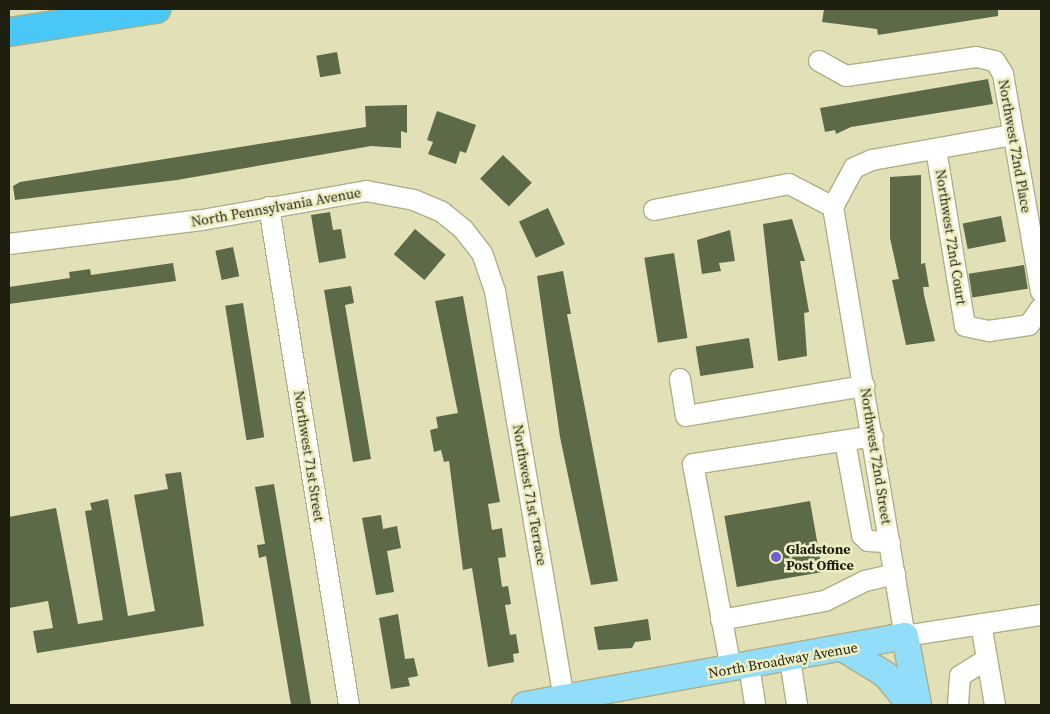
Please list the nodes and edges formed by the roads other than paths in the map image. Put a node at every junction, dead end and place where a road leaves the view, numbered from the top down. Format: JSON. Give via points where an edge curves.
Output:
{"nodes":[{"id":1,"x":156,"y":9,"type":"edge"},
{"id":2,"x":9,"y":32,"type":"edge"},
{"id":3,"x":819,"y":61,"type":"dead end"},
{"id":4,"x":1012,"y":135,"type":"junction"},
{"id":5,"x":936,"y":149,"type":"junction"},
{"id":6,"x":269,"y":207,"type":"junction"},
{"id":7,"x":833,"y":207,"type":"junction"},
{"id":8,"x":654,"y":210,"type":"dead end"},
{"id":9,"x":9,"y":244,"type":"edge"},
{"id":10,"x":495,"y":291,"type":"joint"},
{"id":11,"x":1041,"y":292,"type":"edge"},
{"id":12,"x":1041,"y":308,"type":"edge"},
{"id":13,"x":680,"y":379,"type":"dead end"},
{"id":14,"x":864,"y":386,"type":"junction"},
{"id":15,"x":873,"y":436,"type":"junction"},
{"id":16,"x":845,"y":441,"type":"junction"},
{"id":17,"x":890,"y":542,"type":"junction"},
{"id":18,"x":895,"y":574,"type":"junction"},
{"id":19,"x":1041,"y":614,"type":"edge"},
{"id":20,"x":721,"y":620,"type":"junction"},
{"id":21,"x":981,"y":624,"type":"junction"},
{"id":22,"x":905,"y":636,"type":"junction"},
{"id":23,"x":844,"y":650,"type":"junction"},
{"id":24,"x":790,"y":659,"type":"junction"},
{"id":25,"x":986,"y":659,"type":"junction"},
{"id":26,"x":740,"y":668,"type":"junction"},
{"id":27,"x":564,"y":698,"type":"junction"},
{"id":28,"x":349,"y":705,"type":"edge"},
{"id":29,"x":525,"y":705,"type":"edge"},
{"id":30,"x":755,"y":705,"type":"edge"},
{"id":31,"x":797,"y":705,"type":"edge"},
{"id":32,"x":910,"y":705,"type":"edge"},
{"id":33,"x":918,"y":705,"type":"edge"},
{"id":34,"x":958,"y":705,"type":"edge"},
{"id":35,"x":995,"y":705,"type":"edge"}],
"edges":[{"from":1,"to":2,"type":"highway"},
{"from":3,"to":4,"type":"street","name":"Northwest 72nd Place","via":[[846,76],[976,57],[996,62],[1003,74]]},
{"from":4,"to":5,"type":"street"},
{"from":4,"to":11,"type":"street","name":"Northwest 72nd Place"},
{"from":5,"to":7,"type":"street","via":[[854,168]]},
{"from":5,"to":12,"type":"street","name":"Northwest 72nd Court","via":[[965,326],[989,331],[1029,324]]},
{"from":6,"to":9,"type":"street","name":"North Pennsylvania Avenue","via":[[202,220]]},
{"from":6,"to":10,"type":"street","name":"North Pennsylvania Avenue","via":[[366,191],[414,200],[442,212],[464,229],[482,253]]},
{"from":6,"to":28,"type":"street","name":"Northwest 71st Street"},
{"from":7,"to":8,"type":"street","via":[[789,184]]},
{"from":7,"to":14,"type":"street","name":"Northwest 72nd Street"},
{"from":10,"to":27,"type":"street","name":"Northwest 71st Terrace"},
{"from":13,"to":14,"type":"street","via":[[686,416]]},
{"from":14,"to":15,"type":"street","name":"Northwest 72nd Street"},
{"from":15,"to":16,"type":"street"},
{"from":15,"to":17,"type":"street","name":"Northwest 72nd Street"},
{"from":16,"to":17,"type":"street","via":[[862,534],[868,541]]},
{"from":16,"to":20,"type":"street","via":[[694,464]]},
{"from":17,"to":18,"type":"street","name":"Northwest 72nd Street"},
{"from":18,"to":20,"type":"street","via":[[865,581],[825,601]]},
{"from":18,"to":22,"type":"street","name":"Northwest 72nd Street"},
{"from":19,"to":21,"type":"street","name":"North Broadway Avenue"},
{"from":20,"to":26,"type":"street"},
{"from":21,"to":22,"type":"street","name":"North Broadway Avenue"},
{"from":21,"to":25,"type":"street"},
{"from":22,"to":23,"type":"main road","name":"North Broadway Avenue"},
{"from":22,"to":33,"type":"main road","name":"Northwest 72nd Street"},
{"from":23,"to":24,"type":"main road","name":"North Broadway Avenue"},
{"from":23,"to":32,"type":"main road","via":[[886,675]]},
{"from":24,"to":26,"type":"main road","name":"North Broadway Avenue"},
{"from":24,"to":31,"type":"street"},
{"from":25,"to":34,"type":"street","via":[[960,676]]},
{"from":25,"to":35,"type":"street"},
{"from":26,"to":27,"type":"main road","name":"North Broadway Avenue"},
{"from":26,"to":30,"type":"street"},
{"from":27,"to":29,"type":"main road","name":"North Broadway Avenue"}]}
